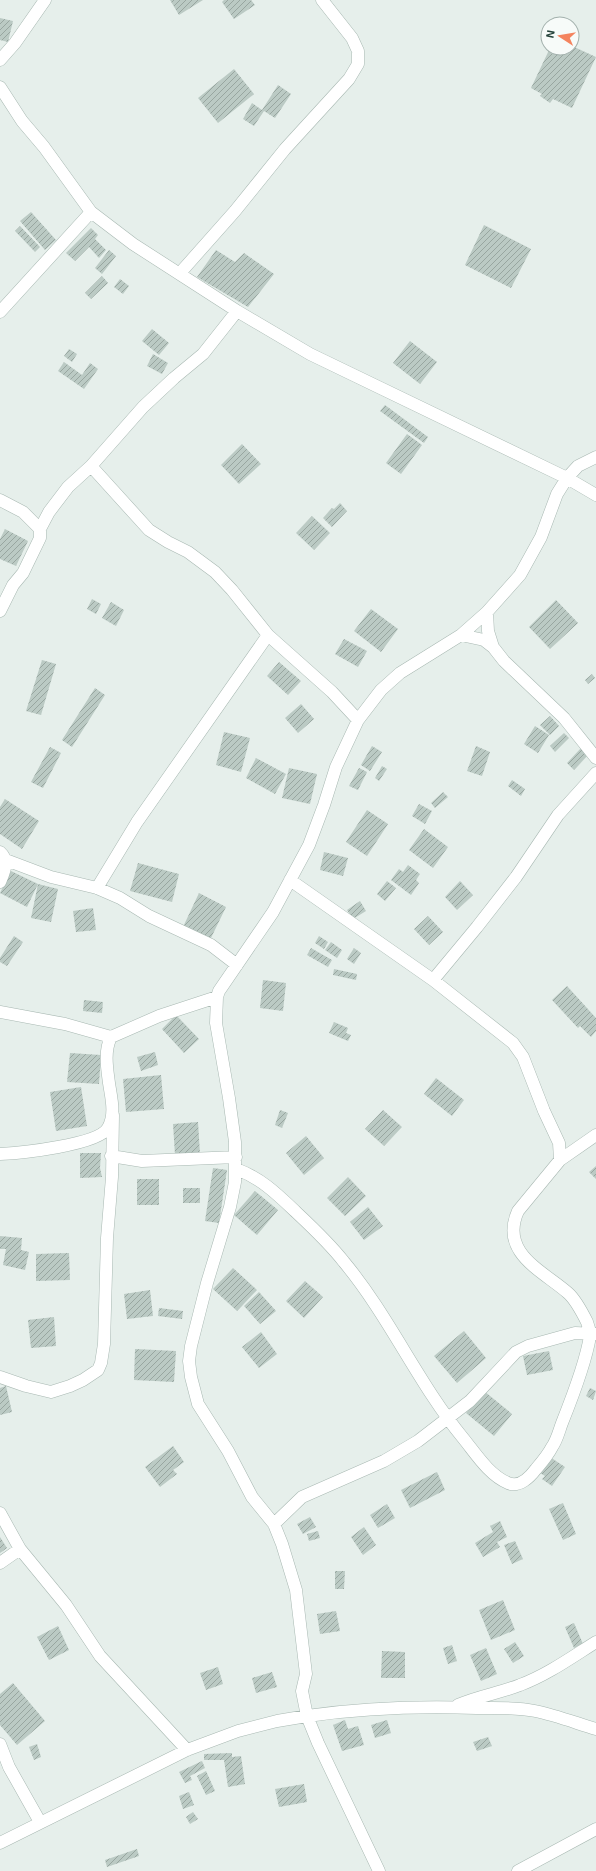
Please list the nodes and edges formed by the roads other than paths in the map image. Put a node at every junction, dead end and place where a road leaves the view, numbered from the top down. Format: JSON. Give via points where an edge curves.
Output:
{"nodes":[{"id":1,"x":44,"y":0,"type":"edge"},
{"id":2,"x":322,"y":0,"type":"edge"},
{"id":3,"x":0,"y":60,"type":"edge"},
{"id":4,"x":0,"y":87,"type":"edge"},
{"id":5,"x":91,"y":212,"type":"junction"},
{"id":6,"x":180,"y":273,"type":"junction"},
{"id":7,"x":237,"y":311,"type":"junction"},
{"id":8,"x":0,"y":312,"type":"edge"},
{"id":9,"x":596,"y":457,"type":"edge"},
{"id":10,"x":91,"y":466,"type":"junction"},
{"id":11,"x":567,"y":478,"type":"junction"},
{"id":12,"x":596,"y":495,"type":"edge"},
{"id":13,"x":0,"y":500,"type":"edge"},
{"id":14,"x":40,"y":529,"type":"junction"},
{"id":15,"x":0,"y":611,"type":"edge"},
{"id":16,"x":488,"y":612,"type":"junction"},
{"id":17,"x":268,"y":635,"type":"junction"},
{"id":18,"x":461,"y":635,"type":"junction"},
{"id":19,"x":493,"y":647,"type":"junction"},
{"id":20,"x":358,"y":720,"type":"junction"},
{"id":21,"x":596,"y":758,"type":"edge"},
{"id":22,"x":596,"y":773,"type":"edge"},
{"id":23,"x":3,"y":856,"type":"edge"},
{"id":24,"x":290,"y":880,"type":"junction"},
{"id":25,"x":0,"y":882,"type":"edge"},
{"id":26,"x":96,"y":888,"type":"junction"},
{"id":27,"x":237,"y":965,"type":"junction"},
{"id":28,"x":433,"y":980,"type":"junction"},
{"id":29,"x":217,"y":996,"type":"junction"},
{"id":30,"x":0,"y":1012,"type":"edge"},
{"id":31,"x":111,"y":1037,"type":"junction"},
{"id":32,"x":113,"y":1116,"type":"junction"},
{"id":33,"x":596,"y":1135,"type":"edge"},
{"id":34,"x":0,"y":1154,"type":"edge"},
{"id":35,"x":111,"y":1156,"type":"junction"},
{"id":36,"x":560,"y":1160,"type":"junction"},
{"id":37,"x":236,"y":1163,"type":"junction"},
{"id":38,"x":593,"y":1334,"type":"edge"},
{"id":39,"x":0,"y":1377,"type":"edge"},
{"id":40,"x":447,"y":1418,"type":"junction"},
{"id":41,"x":0,"y":1513,"type":"edge"},
{"id":42,"x":274,"y":1524,"type":"junction"},
{"id":43,"x":20,"y":1549,"type":"junction"},
{"id":44,"x":0,"y":1564,"type":"edge"},
{"id":45,"x":596,"y":1642,"type":"edge"},
{"id":46,"x":453,"y":1707,"type":"junction"},
{"id":47,"x":307,"y":1716,"type":"junction"},
{"id":48,"x":596,"y":1730,"type":"edge"},
{"id":49,"x":0,"y":1744,"type":"edge"},
{"id":50,"x":187,"y":1750,"type":"junction"},
{"id":51,"x":40,"y":1822,"type":"junction"},
{"id":52,"x":596,"y":1829,"type":"edge"},
{"id":53,"x":0,"y":1843,"type":"edge"},
{"id":54,"x":379,"y":1871,"type":"edge"},
{"id":55,"x":518,"y":1871,"type":"edge"}],
"edges":[{"from":1,"to":3,"type":"street"},
{"from":2,"to":6,"type":"street","via":[[352,38],[358,51],[358,64],[349,79],[285,149]]},
{"from":4,"to":5,"type":"street"},
{"from":5,"to":6,"type":"street","via":[[133,244]]},
{"from":5,"to":8,"type":"street"},
{"from":6,"to":7,"type":"street"},
{"from":7,"to":10,"type":"street","via":[[203,354],[143,407]]},
{"from":7,"to":11,"type":"street","via":[[310,354]]},
{"from":9,"to":11,"type":"street","via":[[578,466]]},
{"from":10,"to":14,"type":"street","via":[[68,487]]},
{"from":10,"to":17,"type":"street","via":[[149,530],[188,552],[214,572]]},
{"from":11,"to":12,"type":"street"},
{"from":11,"to":16,"type":"street","via":[[541,537],[520,575]]},
{"from":13,"to":14,"type":"street","via":[[23,512]]},
{"from":14,"to":15,"type":"street","via":[[40,538],[23,573],[13,585]]},
{"from":16,"to":18,"type":"street"},
{"from":16,"to":19,"type":"street","via":[[488,631]]},
{"from":17,"to":20,"type":"street","via":[[332,692]]},
{"from":17,"to":26,"type":"street","via":[[163,783]]},
{"from":18,"to":19,"type":"street","via":[[484,640]]},
{"from":18,"to":20,"type":"street","via":[[400,673],[381,690]]},
{"from":19,"to":21,"type":"street","via":[[504,661],[564,718]]},
{"from":20,"to":24,"type":"street","via":[[336,767],[309,845]]},
{"from":22,"to":28,"type":"street","via":[[558,814],[516,877]]},
{"from":23,"to":25,"type":"street"},
{"from":23,"to":26,"type":"street","via":[[51,877]]},
{"from":24,"to":27,"type":"street","via":[[273,912]]},
{"from":24,"to":28,"type":"street"},
{"from":26,"to":27,"type":"street","via":[[211,945]]},
{"from":27,"to":29,"type":"street","via":[[221,986]]},
{"from":28,"to":36,"type":"street","via":[[504,1035],[523,1057],[559,1143]]},
{"from":29,"to":31,"type":"street","via":[[159,1016]]},
{"from":29,"to":37,"type":"street","via":[[217,1040],[230,1098]]},
{"from":30,"to":31,"type":"street","via":[[64,1024]]},
{"from":31,"to":32,"type":"street","via":[[107,1058]]},
{"from":32,"to":34,"type":"street","via":[[108,1129],[96,1138],[74,1144]]},
{"from":32,"to":35,"type":"street"},
{"from":33,"to":36,"type":"street"},
{"from":35,"to":37,"type":"street","via":[[142,1161]]},
{"from":35,"to":39,"type":"street","via":[[104,1344],[98,1370],[78,1383],[51,1392]]},
{"from":36,"to":38,"type":"street","via":[[518,1211],[514,1235],[518,1250],[528,1262],[573,1299]]},
{"from":37,"to":40,"type":"street","via":[[260,1179],[328,1242],[345,1263]]},
{"from":37,"to":42,"type":"street","via":[[230,1207],[208,1276],[191,1346],[191,1377],[198,1404],[252,1497]]},
{"from":38,"to":40,"type":"street","via":[[575,1333],[528,1346],[516,1352],[470,1401]]},
{"from":38,"to":40,"type":"street","via":[[553,1447],[535,1471],[523,1481],[514,1485],[495,1474],[479,1459]]},
{"from":40,"to":42,"type":"street","via":[[418,1441],[384,1461],[302,1497]]},
{"from":41,"to":43,"type":"street"},
{"from":42,"to":47,"type":"street","via":[[296,1590],[306,1674],[302,1691]]},
{"from":43,"to":44,"type":"street"},
{"from":43,"to":50,"type":"street","via":[[66,1605],[100,1656]]},
{"from":45,"to":46,"type":"street","via":[[522,1684]]},
{"from":46,"to":47,"type":"street","via":[[340,1711]]},
{"from":46,"to":48,"type":"street","via":[[534,1711]]},
{"from":47,"to":50,"type":"street","via":[[277,1720],[238,1731]]},
{"from":47,"to":54,"type":"street"},
{"from":49,"to":51,"type":"street","via":[[9,1767]]},
{"from":50,"to":51,"type":"street"},
{"from":51,"to":53,"type":"street"},
{"from":52,"to":55,"type":"street"}]}
